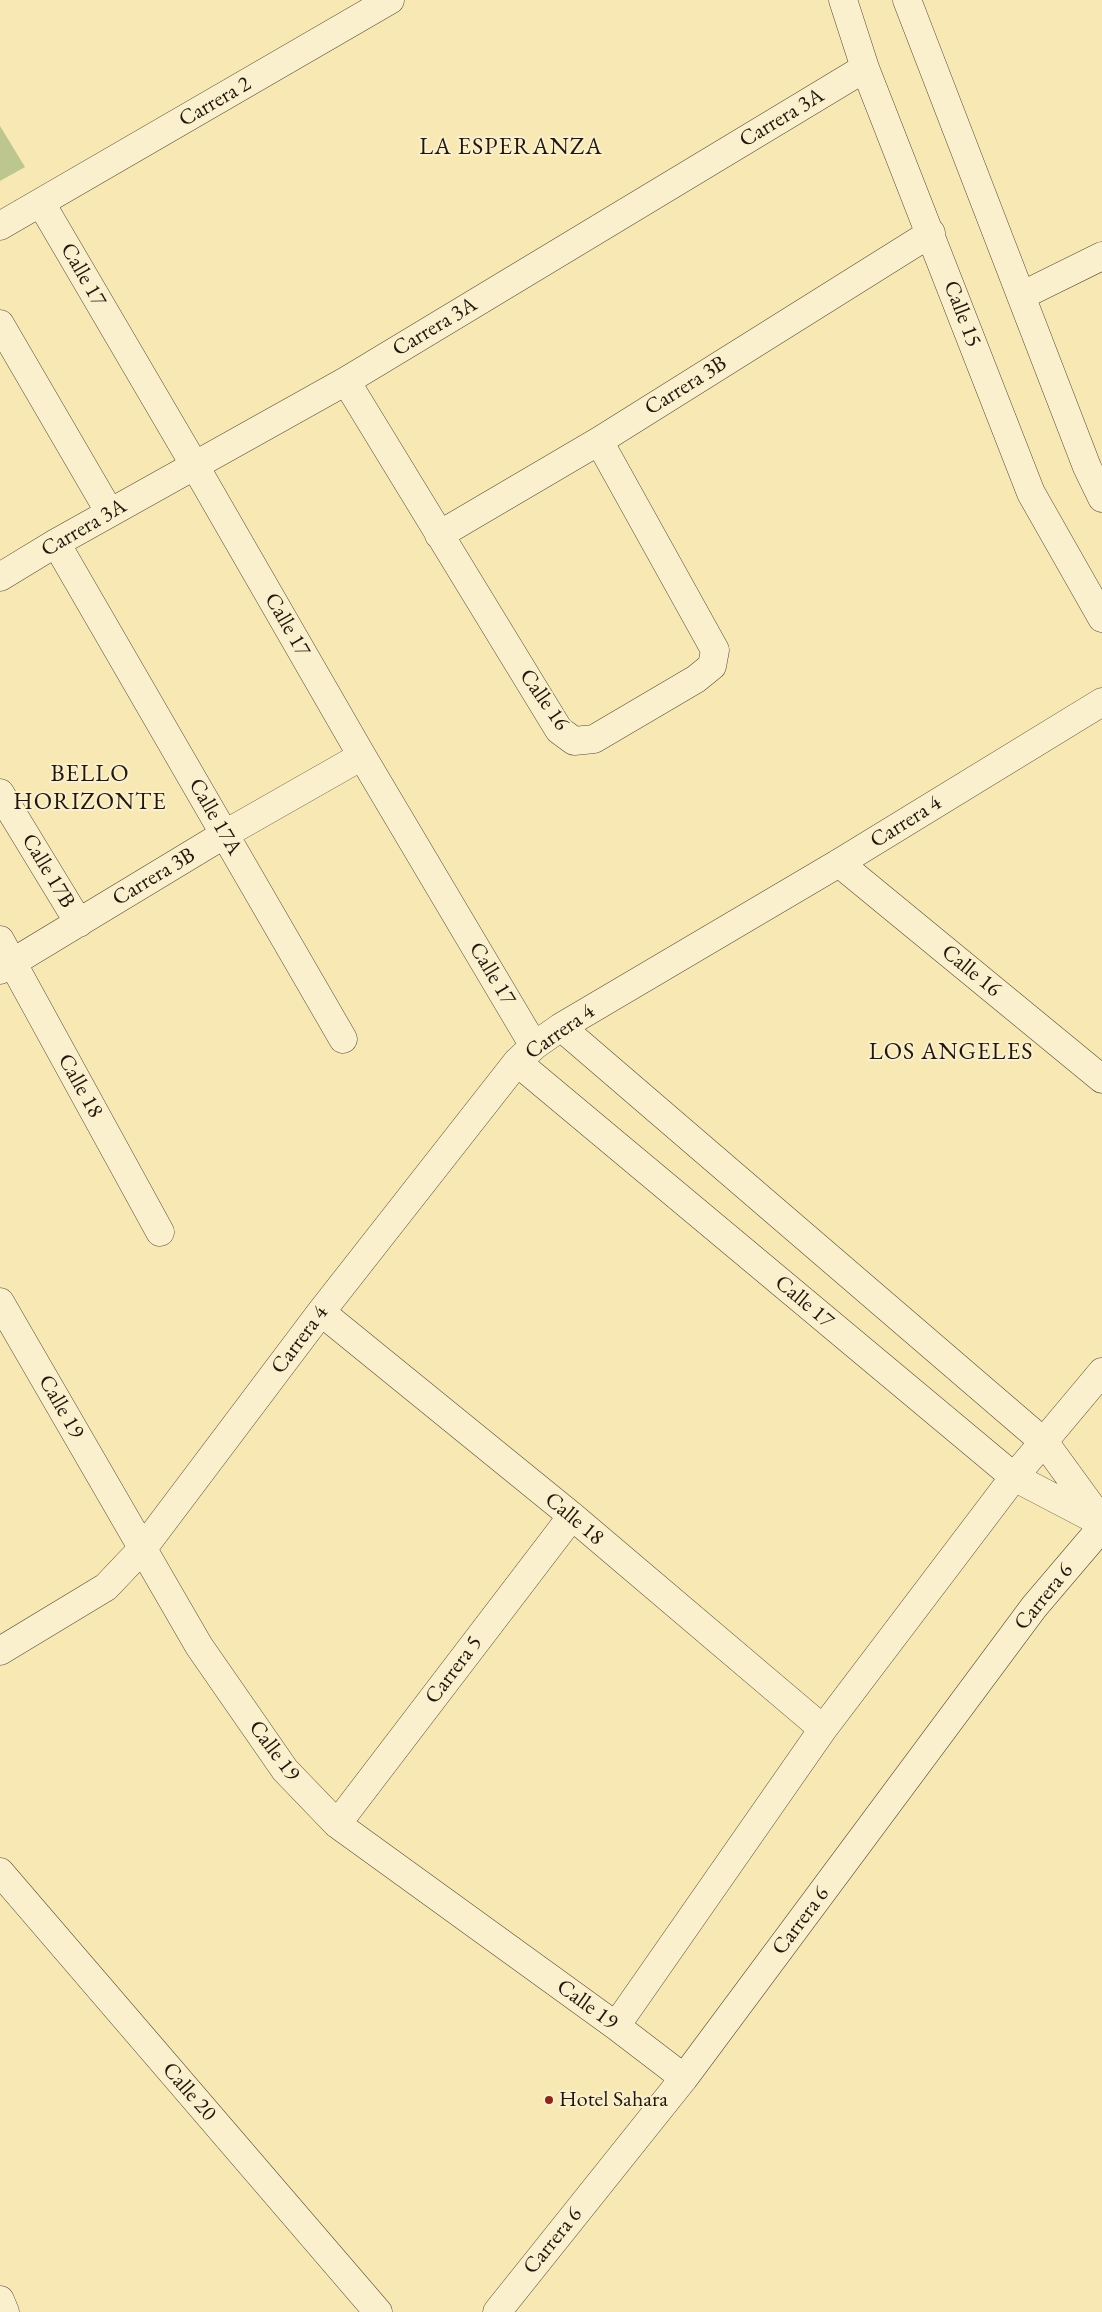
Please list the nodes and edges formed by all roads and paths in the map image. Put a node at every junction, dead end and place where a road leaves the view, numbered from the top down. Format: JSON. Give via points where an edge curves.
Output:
{"nodes":[{"id":1,"x":390,"y":0,"type":"edge"},
{"id":2,"x":842,"y":0,"type":"edge"},
{"id":3,"x":907,"y":0,"type":"edge"},
{"id":4,"x":865,"y":68,"type":"junction"},
{"id":5,"x":41,"y":203,"type":"junction"},
{"id":6,"x":0,"y":226,"type":"edge"},
{"id":7,"x":931,"y":233,"type":"junction"},
{"id":8,"x":1102,"y":256,"type":"edge"},
{"id":9,"x":1021,"y":296,"type":"junction"},
{"id":10,"x":0,"y":324,"type":"edge"},
{"id":11,"x":346,"y":381,"type":"junction"},
{"id":12,"x":599,"y":441,"type":"junction"},
{"id":13,"x":195,"y":466,"type":"junction"},
{"id":14,"x":1102,"y":498,"type":"edge"},
{"id":15,"x":110,"y":513,"type":"junction"},
{"id":16,"x":440,"y":535,"type":"junction"},
{"id":17,"x":56,"y":543,"type":"junction"},
{"id":18,"x":0,"y":577,"type":"edge"},
{"id":19,"x":1102,"y":618,"type":"edge"},
{"id":20,"x":1102,"y":702,"type":"edge"},
{"id":21,"x":362,"y":756,"type":"junction"},
{"id":22,"x":0,"y":793,"type":"edge"},
{"id":23,"x":225,"y":834,"type":"junction"},
{"id":24,"x":839,"y":863,"type":"junction"},
{"id":25,"x":79,"y":923,"type":"junction"},
{"id":26,"x":4,"y":957,"type":"edge"},
{"id":27,"x":561,"y":1027,"type":"junction"},
{"id":28,"x":343,"y":1039,"type":"dead end"},
{"id":29,"x":526,"y":1054,"type":"junction"},
{"id":30,"x":1102,"y":1079,"type":"edge"},
{"id":31,"x":160,"y":1232,"type":"dead end"},
{"id":32,"x":0,"y":1302,"type":"edge"},
{"id":33,"x":321,"y":1312,"type":"junction"},
{"id":34,"x":1102,"y":1372,"type":"edge"},
{"id":35,"x":1045,"y":1443,"type":"junction"},
{"id":36,"x":1014,"y":1478,"type":"junction"},
{"id":37,"x":572,"y":1516,"type":"junction"},
{"id":38,"x":1102,"y":1522,"type":"edge"},
{"id":39,"x":1102,"y":1527,"type":"edge"},
{"id":40,"x":144,"y":1547,"type":"junction"},
{"id":41,"x":0,"y":1651,"type":"edge"},
{"id":42,"x":823,"y":1729,"type":"junction"},
{"id":43,"x":337,"y":1824,"type":"junction"},
{"id":44,"x":0,"y":1872,"type":"edge"},
{"id":45,"x":616,"y":2026,"type":"junction"},
{"id":46,"x":684,"y":2078,"type":"junction"},
{"id":47,"x":0,"y":2300,"type":"edge"},
{"id":48,"x":5,"y":2312,"type":"edge"},
{"id":49,"x":378,"y":2312,"type":"edge"},
{"id":50,"x":496,"y":2312,"type":"edge"}],
"edges":[{"from":1,"to":5,"type":"street","name":"Carrera 2"},
{"from":2,"to":4,"type":"street","name":"Calle 15"},
{"from":3,"to":9,"type":"street"},
{"from":4,"to":7,"type":"street","name":"Calle 15"},
{"from":4,"to":11,"type":"street","name":"Carrera 3A"},
{"from":5,"to":6,"type":"street","name":"Carrera 2"},
{"from":5,"to":13,"type":"street","name":"Calle 17"},
{"from":7,"to":12,"type":"street","name":"Carrera 3B"},
{"from":7,"to":19,"type":"street","name":"Calle 15","via":[[1031,493]]},
{"from":8,"to":9,"type":"street"},
{"from":9,"to":14,"type":"street"},
{"from":10,"to":15,"type":"street"},
{"from":11,"to":13,"type":"street","name":"Carrera 3A"},
{"from":11,"to":16,"type":"street","name":"Calle 16"},
{"from":12,"to":16,"type":"street","name":"Carrera 3B"},
{"from":12,"to":16,"type":"street","name":"Calle 16","via":[[715,650],[712,666],[696,679],[594,739],[574,741],[559,730]]},
{"from":13,"to":15,"type":"street","name":"Carrera 3A"},
{"from":13,"to":21,"type":"street","name":"Calle 17"},
{"from":15,"to":17,"type":"street","name":"Carrera 3A"},
{"from":17,"to":18,"type":"street","name":"Carrera 3A"},
{"from":17,"to":23,"type":"street","name":"Calle 17A"},
{"from":20,"to":24,"type":"street","name":"Carrera 4"},
{"from":21,"to":23,"type":"street","name":"Carrera 3B"},
{"from":21,"to":29,"type":"street","name":"Calle 17"},
{"from":22,"to":25,"type":"street","name":"Calle 17B"},
{"from":23,"to":25,"type":"street","name":"Carrera 3B"},
{"from":23,"to":28,"type":"street","name":"Calle 17A"},
{"from":24,"to":27,"type":"street","name":"Carrera 4"},
{"from":24,"to":30,"type":"street","name":"Calle 16"},
{"from":25,"to":26,"type":"street","name":"Carrera 3B"},
{"from":26,"to":31,"type":"street","name":"Calle 18"},
{"from":27,"to":29,"type":"street","name":"Carrera 4"},
{"from":27,"to":35,"type":"street","name":"Calle 17"},
{"from":29,"to":33,"type":"street","name":"Carrera 4"},
{"from":29,"to":36,"type":"street","name":"Calle 17"},
{"from":32,"to":40,"type":"street","name":"Calle 19"},
{"from":33,"to":37,"type":"street","name":"Calle 18"},
{"from":33,"to":40,"type":"street","name":"Carrera 4"},
{"from":34,"to":35,"type":"street"},
{"from":35,"to":36,"type":"street"},
{"from":35,"to":38,"type":"street","name":"Calle 17"},
{"from":36,"to":38,"type":"street","name":"Calle 17"},
{"from":36,"to":42,"type":"street"},
{"from":37,"to":42,"type":"street","name":"Calle 18"},
{"from":37,"to":43,"type":"street","name":"Carrera 5"},
{"from":39,"to":46,"type":"street","name":"Carrera 6","via":[[1034,1607]]},
{"from":40,"to":41,"type":"street","name":"Carrera 4","via":[[106,1587]]},
{"from":40,"to":43,"type":"street","name":"Calle 19","via":[[199,1646],[285,1770]]},
{"from":42,"to":45,"type":"street"},
{"from":43,"to":45,"type":"street","name":"Calle 19"},
{"from":44,"to":49,"type":"street","name":"Calle 20"},
{"from":45,"to":46,"type":"street","name":"Calle 19"},
{"from":46,"to":50,"type":"street","name":"Carrera 6"},
{"from":47,"to":48,"type":"street"}]}
